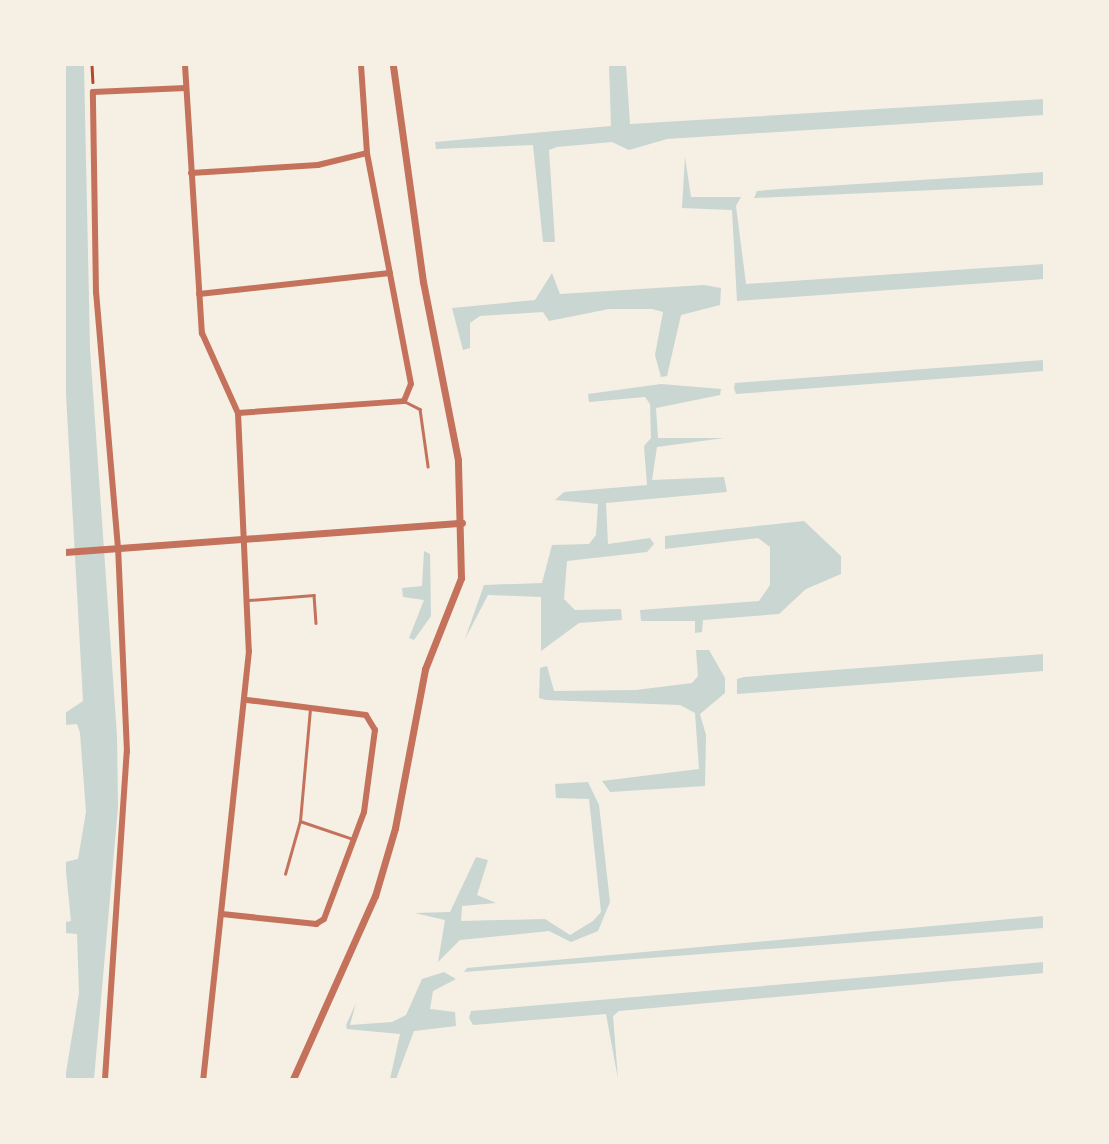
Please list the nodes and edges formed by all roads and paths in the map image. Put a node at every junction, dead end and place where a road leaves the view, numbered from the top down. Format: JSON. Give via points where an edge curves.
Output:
{"nodes":[{"id":1,"x":92,"y":65,"type":"edge"},
{"id":2,"x":185,"y":65,"type":"edge"},
{"id":3,"x":361,"y":65,"type":"edge"},
{"id":4,"x":393,"y":65,"type":"edge"},
{"id":5,"x":186,"y":88,"type":"junction"},
{"id":6,"x":93,"y":92,"type":"junction"},
{"id":7,"x":367,"y":153,"type":"junction"},
{"id":8,"x":191,"y":173,"type":"junction"},
{"id":9,"x":390,"y":273,"type":"junction"},
{"id":10,"x":199,"y":294,"type":"junction"},
{"id":11,"x":404,"y":401,"type":"junction"},
{"id":12,"x":238,"y":413,"type":"junction"},
{"id":13,"x":428,"y":466,"type":"dead end"},
{"id":14,"x":462,"y":523,"type":"junction"},
{"id":15,"x":244,"y":538,"type":"junction"},
{"id":16,"x":118,"y":548,"type":"junction"},
{"id":17,"x":69,"y":551,"type":"edge"},
{"id":18,"x":246,"y":600,"type":"junction"},
{"id":19,"x":316,"y":623,"type":"dead end"},
{"id":20,"x":247,"y":700,"type":"junction"},
{"id":21,"x":310,"y":709,"type":"junction"},
{"id":22,"x":300,"y":821,"type":"junction"},
{"id":23,"x":354,"y":839,"type":"junction"},
{"id":24,"x":285,"y":874,"type":"dead end"},
{"id":25,"x":222,"y":915,"type":"junction"},
{"id":26,"x":105,"y":1079,"type":"edge"},
{"id":27,"x":203,"y":1079,"type":"edge"},
{"id":28,"x":293,"y":1079,"type":"edge"}],
"edges":[{"from":1,"to":6,"type":"path"},
{"from":2,"to":5,"type":"street"},
{"from":3,"to":7,"type":"street"},
{"from":4,"to":14,"type":"street","via":[[423,282],[458,460]]},
{"from":5,"to":6,"type":"street"},
{"from":5,"to":8,"type":"street"},
{"from":6,"to":16,"type":"street","via":[[96,293]]},
{"from":7,"to":8,"type":"street","via":[[318,165]]},
{"from":7,"to":9,"type":"street"},
{"from":8,"to":10,"type":"street"},
{"from":9,"to":10,"type":"street"},
{"from":9,"to":11,"type":"street","via":[[411,384]]},
{"from":10,"to":12,"type":"street","via":[[205,344]]},
{"from":11,"to":12,"type":"street"},
{"from":11,"to":13,"type":"lane","via":[[420,409]]},
{"from":12,"to":15,"type":"street"},
{"from":14,"to":15,"type":"street"},
{"from":14,"to":28,"type":"street","via":[[461,578],[425,669],[387,859]]},
{"from":15,"to":16,"type":"street"},
{"from":15,"to":18,"type":"street"},
{"from":16,"to":17,"type":"street"},
{"from":16,"to":26,"type":"street","via":[[126,815]]},
{"from":18,"to":19,"type":"lane","via":[[314,595]]},
{"from":18,"to":20,"type":"street"},
{"from":20,"to":21,"type":"street"},
{"from":20,"to":25,"type":"street"},
{"from":21,"to":22,"type":"lane"},
{"from":21,"to":23,"type":"street","via":[[374,720],[364,812]]},
{"from":22,"to":23,"type":"lane"},
{"from":22,"to":24,"type":"lane"},
{"from":23,"to":25,"type":"street","via":[[324,919],[316,924]]},
{"from":25,"to":27,"type":"street"}]}
